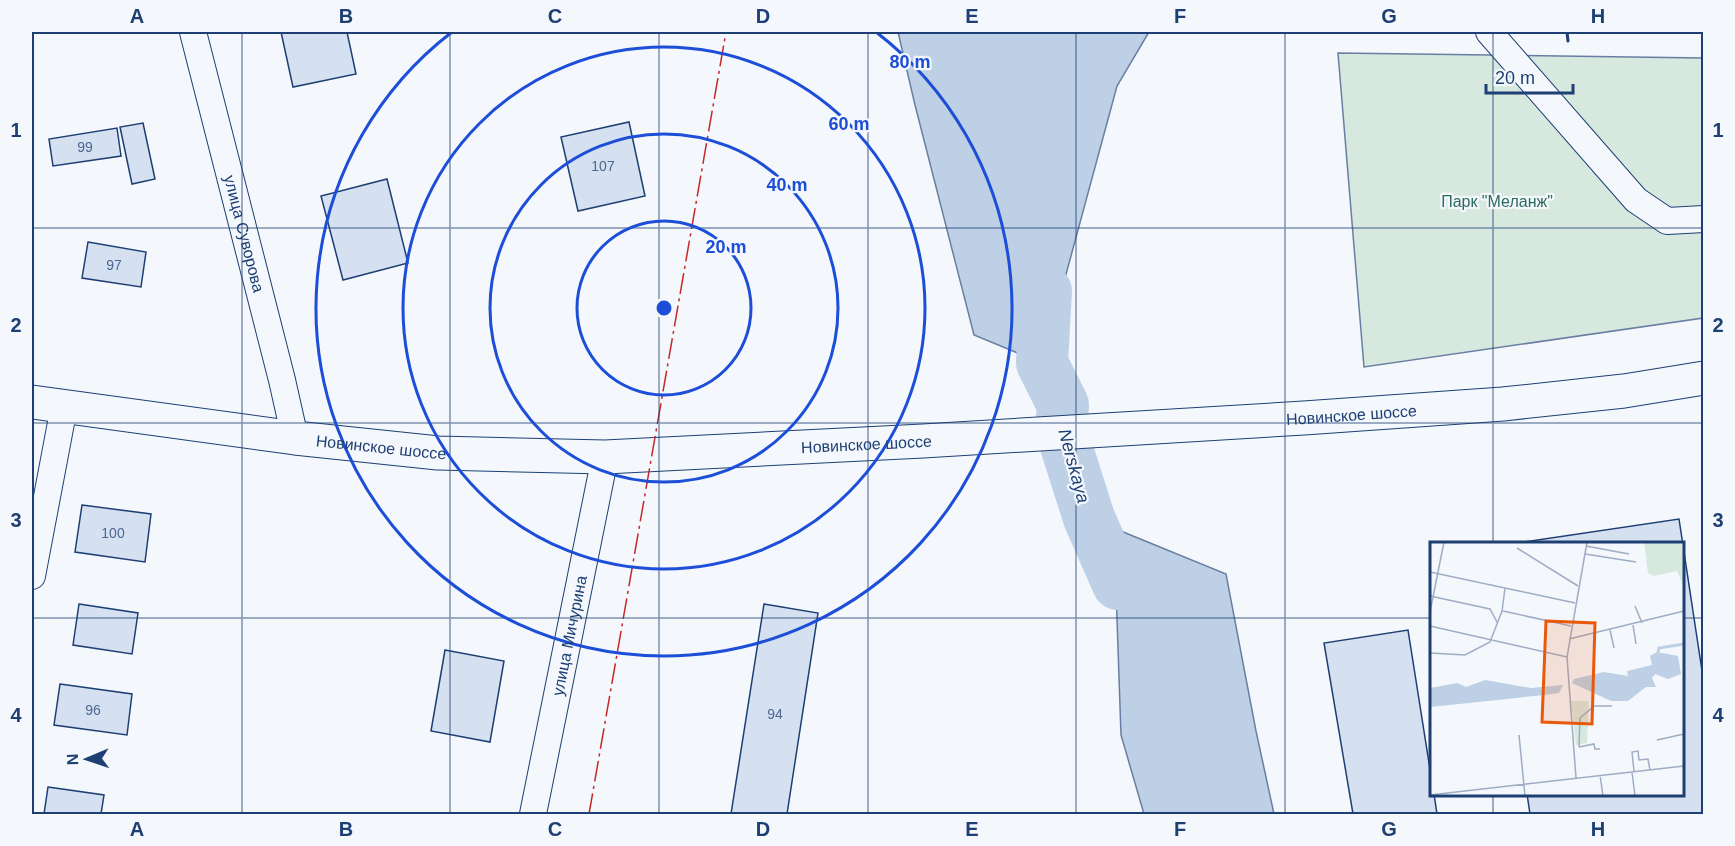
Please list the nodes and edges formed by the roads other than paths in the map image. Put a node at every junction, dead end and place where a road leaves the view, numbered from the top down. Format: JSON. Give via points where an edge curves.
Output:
{"nodes":[{"id":1,"x":193,"y":32,"type":"edge"},
{"id":2,"x":1489,"y":32,"type":"edge"},
{"id":3,"x":1704,"y":219,"type":"edge"},
{"id":4,"x":1704,"y":378,"type":"edge"},
{"id":5,"x":32,"y":402,"type":"edge"},
{"id":6,"x":64,"y":407,"type":"junction"},
{"id":7,"x":295,"y":438,"type":"junction"},
{"id":8,"x":604,"y":457,"type":"junction"},
{"id":9,"x":32,"y":576,"type":"edge"},
{"id":10,"x":533,"y":814,"type":"edge"}],
"edges":[{"from":1,"to":7,"type":"street","name":"улица Суворова"},
{"from":2,"to":3,"type":"street","via":[[1636,200],[1667,221]]},
{"from":4,"to":8,"type":"street","name":"Новинское шоссе","via":[[1503,404]]},
{"from":5,"to":6,"type":"street","name":"Новинское шоссе"},
{"from":6,"to":7,"type":"street","name":"Новинское шоссе"},
{"from":6,"to":9,"type":"street"},
{"from":7,"to":8,"type":"street","name":"Новинское шоссе","via":[[438,453]]},
{"from":8,"to":10,"type":"street","name":"улица Мичурина"}]}
